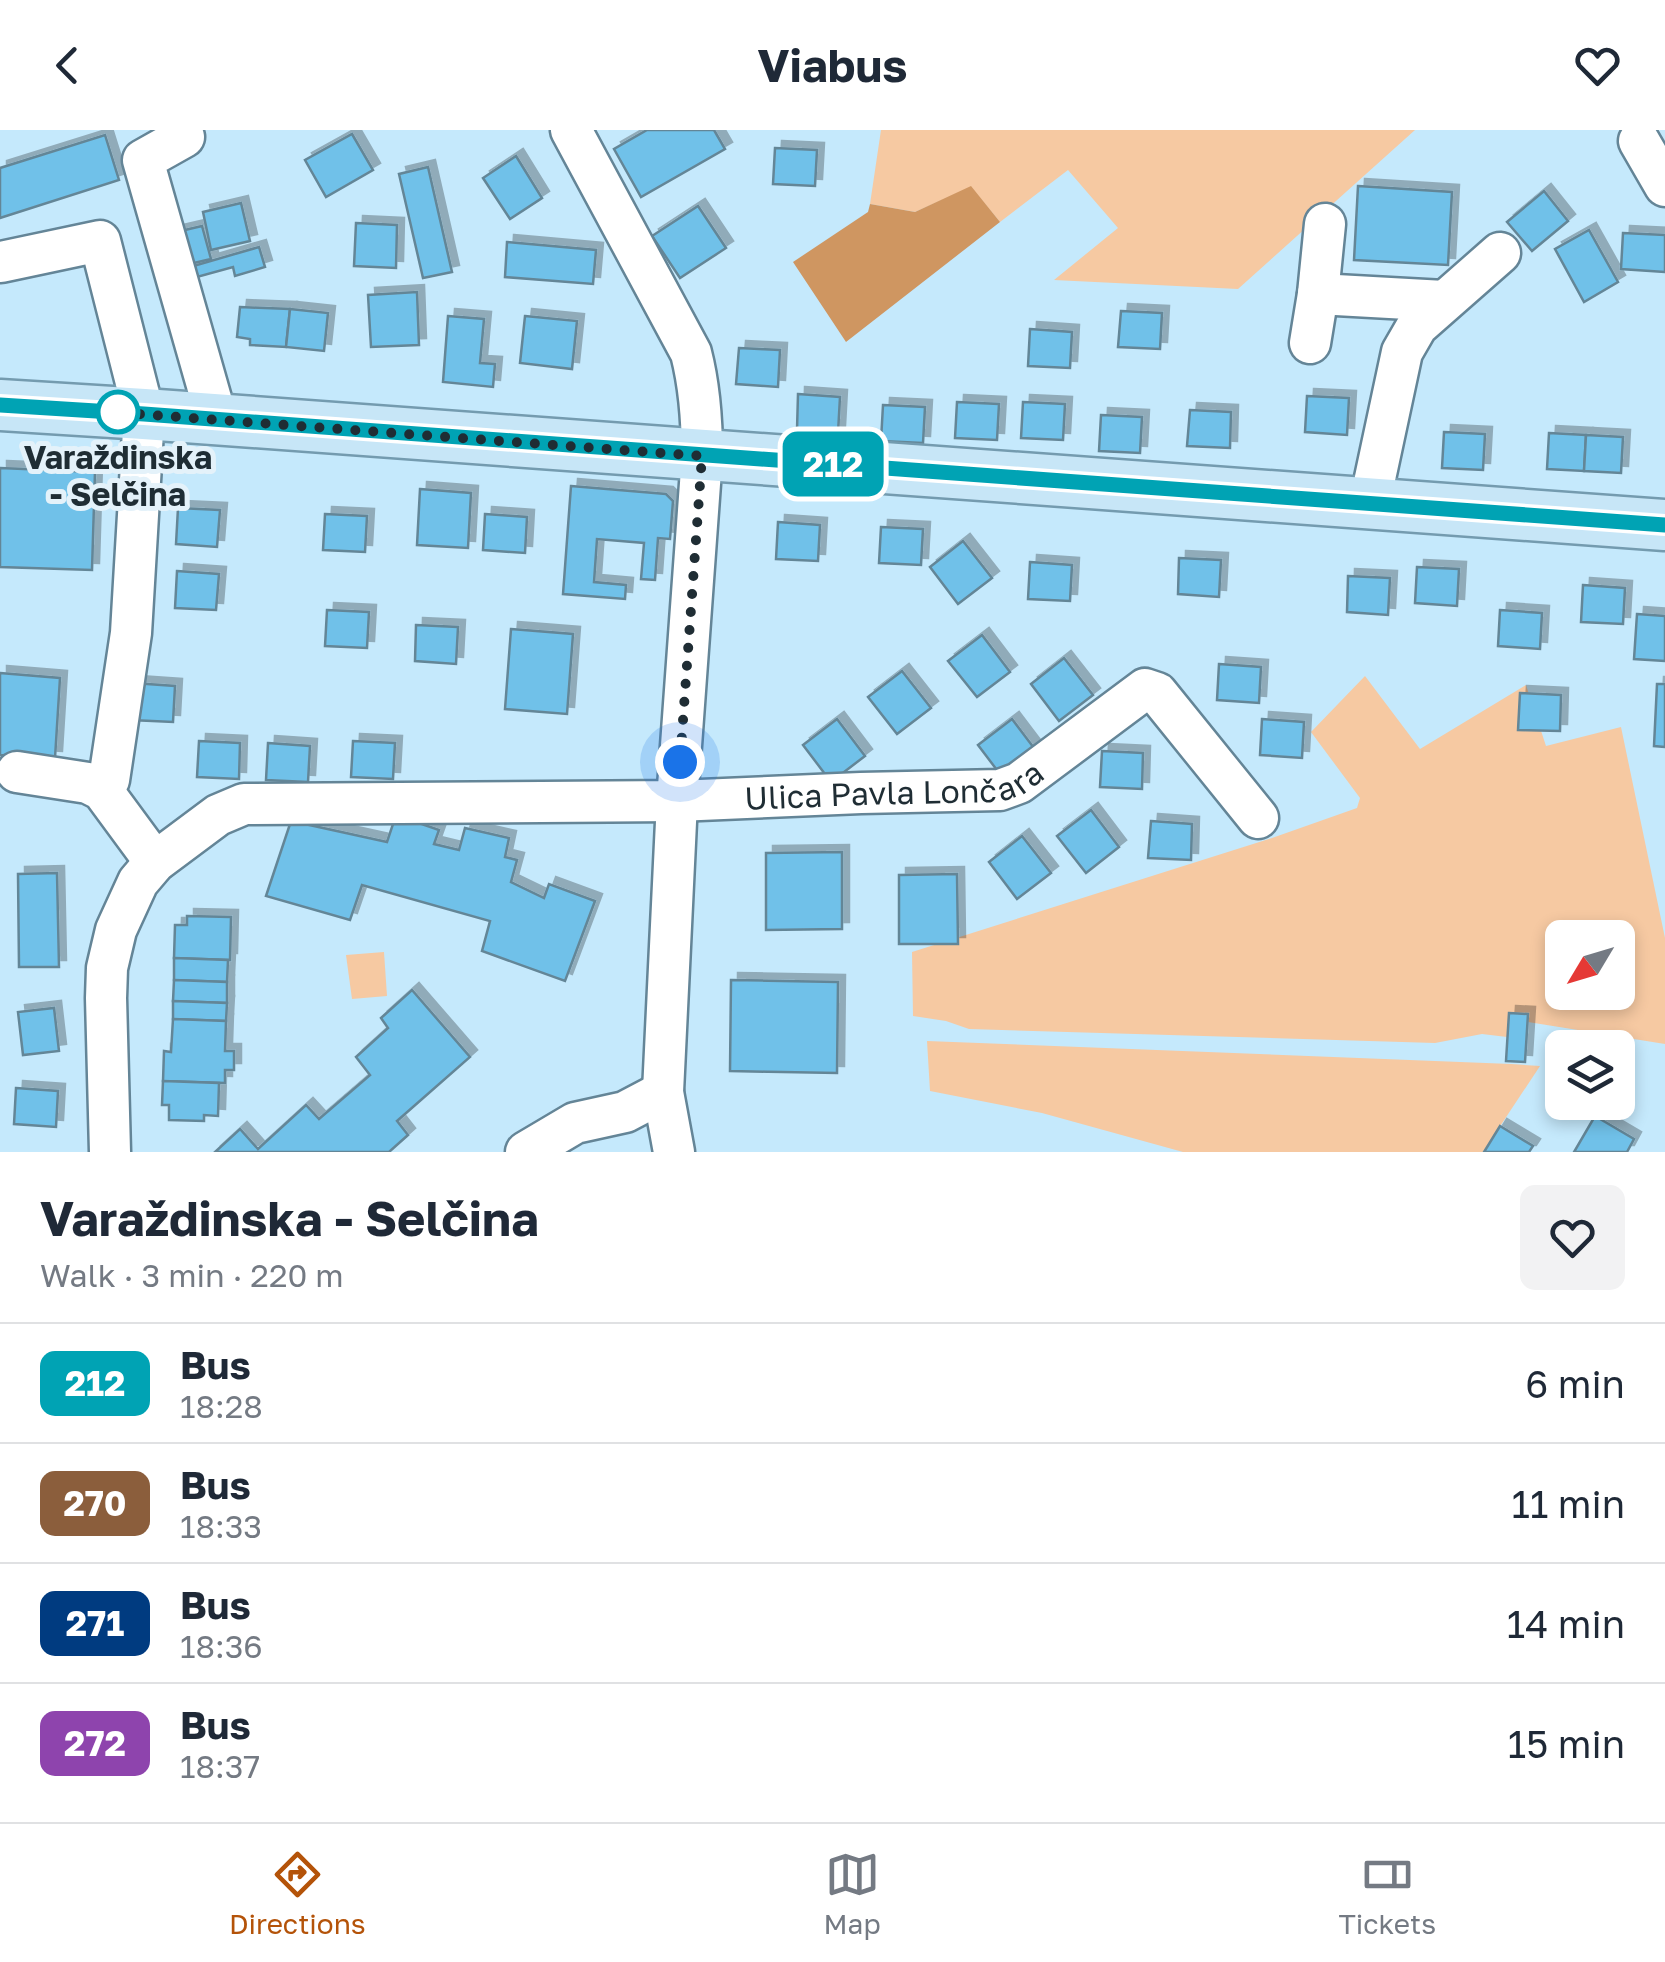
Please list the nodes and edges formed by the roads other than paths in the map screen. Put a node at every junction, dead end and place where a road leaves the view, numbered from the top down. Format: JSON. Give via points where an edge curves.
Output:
{"nodes":[{"id":1,"x":571,"y":130,"type":"edge"},
{"id":2,"x":184,"y":136,"type":"dead end"},
{"id":3,"x":1640,"y":141,"type":"dead end"},
{"id":4,"x":1665,"y":186,"type":"edge"},
{"id":5,"x":1325,"y":224,"type":"dead end"},
{"id":6,"x":1500,"y":253,"type":"dead end"},
{"id":7,"x":1,"y":262,"type":"edge"},
{"id":8,"x":1318,"y":294,"type":"junction"},
{"id":9,"x":1444,"y":302,"type":"junction"},
{"id":10,"x":1310,"y":343,"type":"dead end"},
{"id":11,"x":0,"y":405,"type":"edge"},
{"id":12,"x":144,"y":414,"type":"junction"},
{"id":13,"x":216,"y":420,"type":"junction"},
{"id":14,"x":702,"y":456,"type":"junction"},
{"id":15,"x":1372,"y":502,"type":"junction"},
{"id":16,"x":1665,"y":525,"type":"edge"},
{"id":17,"x":16,"y":772,"type":"dead end"},
{"id":18,"x":102,"y":790,"type":"junction"},
{"id":19,"x":677,"y":801,"type":"junction"},
{"id":20,"x":1258,"y":818,"type":"dead end"},
{"id":21,"x":155,"y":862,"type":"junction"},
{"id":22,"x":663,"y":1092,"type":"junction"},
{"id":23,"x":540,"y":1148,"type":"edge"},
{"id":24,"x":110,"y":1152,"type":"edge"},
{"id":25,"x":674,"y":1152,"type":"edge"}],
"edges":[{"from":1,"to":14,"type":"street","via":[[692,352]]},
{"from":2,"to":13,"type":"street","via":[[143,160]]},
{"from":3,"to":4,"type":"street"},
{"from":5,"to":8,"type":"street"},
{"from":6,"to":9,"type":"street"},
{"from":7,"to":12,"type":"street","via":[[100,241]]},
{"from":8,"to":9,"type":"street"},
{"from":8,"to":10,"type":"street"},
{"from":9,"to":15,"type":"street","via":[[1417,326],[1402,352]]},
{"from":11,"to":12,"type":"main road"},
{"from":12,"to":13,"type":"main road"},
{"from":12,"to":18,"type":"street","via":[[130,633],[109,780]]},
{"from":13,"to":14,"type":"main road"},
{"from":14,"to":15,"type":"main road"},
{"from":14,"to":19,"type":"street"},
{"from":15,"to":16,"type":"main road"},
{"from":17,"to":18,"type":"street"},
{"from":18,"to":21,"type":"street"},
{"from":19,"to":20,"type":"street","name":"Ulica Pavla Lončara","via":[[1000,790],[1020,784],[1152,690]]},
{"from":19,"to":21,"type":"street","name":"Ulica Pavla Lončara","via":[[244,804],[218,814]]},
{"from":19,"to":22,"type":"street"},
{"from":21,"to":24,"type":"street","name":"Ulica Pavla Lončara","via":[[138,882],[110,954]]},
{"from":22,"to":23,"type":"street","via":[[626,1112],[575,1123]]},
{"from":22,"to":25,"type":"street"}]}
